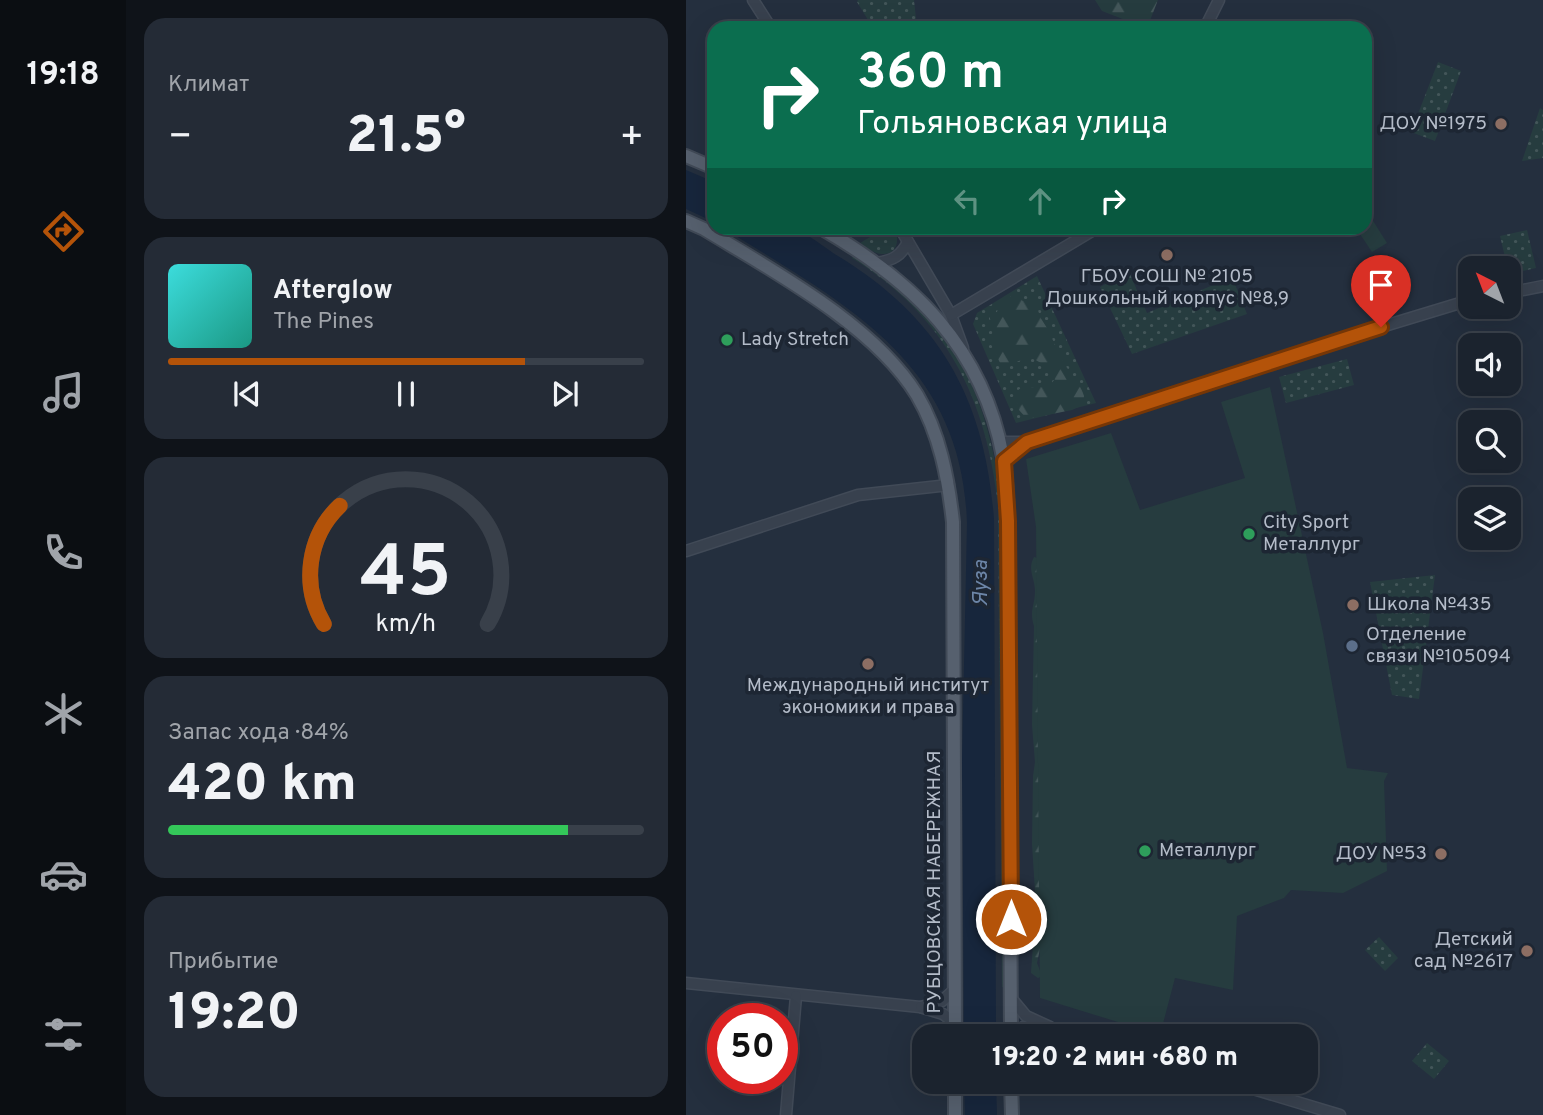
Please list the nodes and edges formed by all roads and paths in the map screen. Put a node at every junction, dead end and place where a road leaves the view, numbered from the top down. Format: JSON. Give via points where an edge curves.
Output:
{"nodes":[{"id":1,"x":753,"y":0,"type":"edge"},
{"id":2,"x":1219,"y":0,"type":"edge"},
{"id":3,"x":766,"y":21,"type":"edge"},
{"id":4,"x":1208,"y":21,"type":"edge"},
{"id":5,"x":686,"y":156,"type":"edge"},
{"id":6,"x":707,"y":164,"type":"edge"},
{"id":7,"x":686,"y":221,"type":"edge"},
{"id":8,"x":707,"y":232,"type":"edge"},
{"id":9,"x":712,"y":235,"type":"edge"},
{"id":10,"x":833,"y":235,"type":"edge"},
{"id":11,"x":904,"y":235,"type":"edge"},
{"id":12,"x":1086,"y":235,"type":"edge"},
{"id":13,"x":908,"y":242,"type":"junction"},
{"id":14,"x":877,"y":262,"type":"junction"},
{"id":15,"x":1543,"y":286,"type":"edge"},
{"id":16,"x":1521,"y":290,"type":"edge"},
{"id":17,"x":1458,"y":304,"type":"edge"},
{"id":18,"x":951,"y":315,"type":"junction"},
{"id":19,"x":968,"y":361,"type":"junction"},
{"id":20,"x":999,"y":442,"type":"junction"},
{"id":21,"x":1027,"y":442,"type":"junction"},
{"id":22,"x":1004,"y":461,"type":"junction"},
{"id":23,"x":949,"y":485,"type":"junction"},
{"id":24,"x":686,"y":551,"type":"edge"},
{"id":25,"x":686,"y":983,"type":"edge"},
{"id":26,"x":954,"y":990,"type":"junction"},
{"id":27,"x":796,"y":996,"type":"junction"},
{"id":28,"x":1011,"y":998,"type":"junction"},
{"id":29,"x":920,"y":1007,"type":"junction"},
{"id":30,"x":950,"y":1024,"type":"edge"},
{"id":31,"x":955,"y":1024,"type":"edge"},
{"id":32,"x":1012,"y":1024,"type":"edge"},
{"id":33,"x":1044,"y":1024,"type":"edge"},
{"id":34,"x":955,"y":1094,"type":"edge"},
{"id":35,"x":1011,"y":1094,"type":"edge"},
{"id":36,"x":1270,"y":1094,"type":"edge"},
{"id":37,"x":786,"y":1115,"type":"edge"},
{"id":38,"x":955,"y":1115,"type":"edge"},
{"id":39,"x":1012,"y":1115,"type":"edge"},
{"id":40,"x":1340,"y":1115,"type":"edge"}],
"edges":[{"from":1,"to":3,"type":"street"},
{"from":2,"to":4,"type":"street"},
{"from":5,"to":6,"type":"main road"},
{"from":7,"to":8,"type":"main road","name":"РУБЦОВСКАЯ НАБЕРЕЖНАЯ"},
{"from":9,"to":23,"type":"main road","name":"РУБЦОВСКАЯ НАБЕРЕЖНАЯ","via":[[833,311],[880,351],[916,394],[930,421]]},
{"from":10,"to":14,"type":"main road"},
{"from":11,"to":13,"type":"street"},
{"from":12,"to":18,"type":"street"},
{"from":13,"to":14,"type":"street","via":[[893,260]]},
{"from":13,"to":18,"type":"street"},
{"from":14,"to":19,"type":"main road","via":[[943,325]]},
{"from":15,"to":16,"type":"street"},
{"from":17,"to":21,"type":"street"},
{"from":18,"to":19,"type":"street"},
{"from":19,"to":20,"type":"main road"},
{"from":20,"to":21,"type":"street"},
{"from":20,"to":22,"type":"main road"},
{"from":21,"to":22,"type":"street"},
{"from":22,"to":28,"type":"main road"},
{"from":23,"to":24,"type":"street","via":[[858,495]]},
{"from":23,"to":26,"type":"main road","name":"РУБЦОВСКАЯ НАБЕРЕЖНАЯ","via":[[953,522]]},
{"from":25,"to":27,"type":"street"},
{"from":26,"to":29,"type":"street","via":[[942,1001]]},
{"from":26,"to":31,"type":"main road","name":"РУБЦОВСКАЯ НАБЕРЕЖНАЯ"},
{"from":27,"to":29,"type":"street"},
{"from":27,"to":37,"type":"street"},
{"from":28,"to":32,"type":"main road"},
{"from":28,"to":33,"type":"street","via":[[1026,1016]]},
{"from":29,"to":30,"type":"street","via":[[943,1014]]},
{"from":34,"to":38,"type":"main road"},
{"from":35,"to":39,"type":"main road"},
{"from":36,"to":40,"type":"street"}]}
